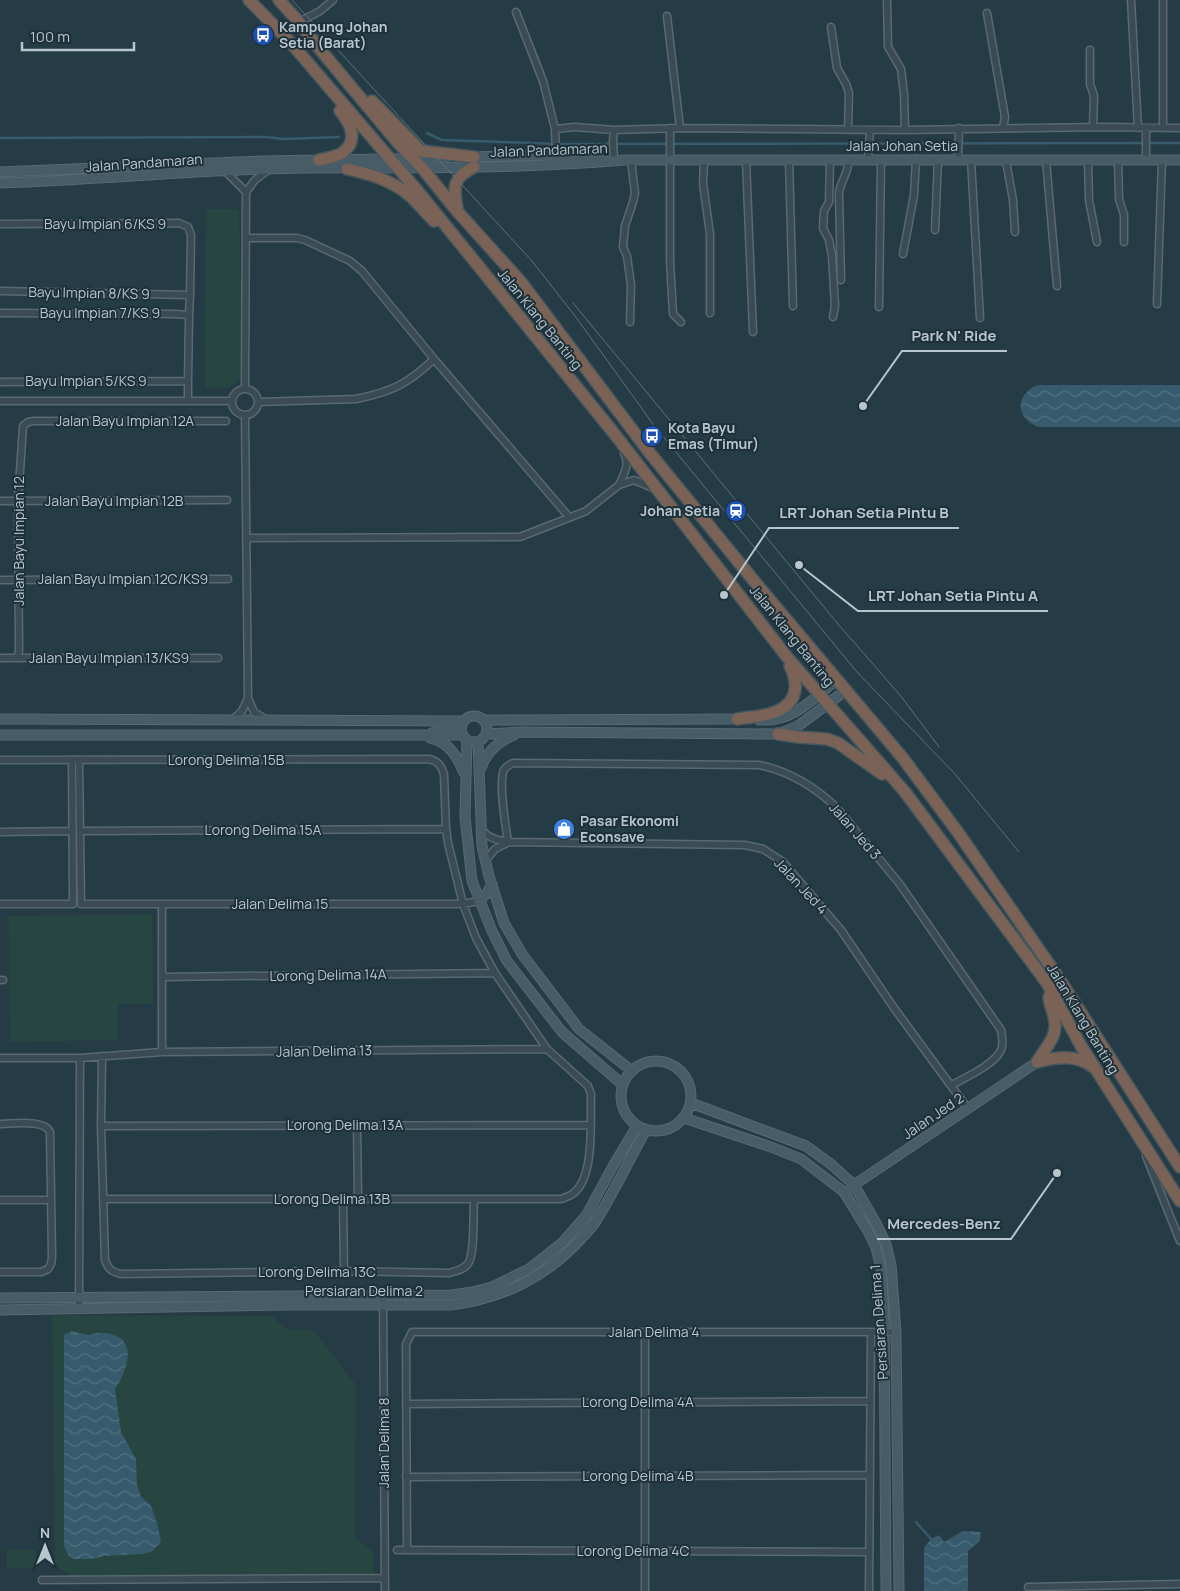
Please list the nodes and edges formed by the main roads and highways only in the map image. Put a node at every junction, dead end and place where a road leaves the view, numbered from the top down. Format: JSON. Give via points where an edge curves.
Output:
{"nodes":[{"id":1,"x":250,"y":0,"type":"edge"},
{"id":2,"x":279,"y":0,"type":"edge"},
{"id":3,"x":291,"y":43,"type":"junction"},
{"id":4,"x":318,"y":47,"type":"junction"},
{"id":5,"x":318,"y":160,"type":"road end"},
{"id":6,"x":348,"y":169,"type":"road end"},
{"id":7,"x":457,"y":211,"type":"junction"},
{"id":8,"x":485,"y":275,"type":"junction"},
{"id":9,"x":787,"y":657,"type":"junction"},
{"id":10,"x":737,"y":719,"type":"road end"},
{"id":11,"x":778,"y":734,"type":"road end"},
{"id":12,"x":905,"y":792,"type":"junction"},
{"id":13,"x":1047,"y":984,"type":"junction"},
{"id":14,"x":1094,"y":1068,"type":"junction"},
{"id":15,"x":1180,"y":1167,"type":"edge"},
{"id":16,"x":1180,"y":1201,"type":"edge"}],
"edges":[{"from":1,"to":3,"type":"highway","name":"Jalan Klang Banting"},
{"from":2,"to":4,"type":"highway","name":"Jalan Klang Banting"},
{"from":3,"to":5,"type":"highway","via":[[311,77],[352,129],[352,138],[341,154]]},
{"from":3,"to":8,"type":"highway","name":"Jalan Klang Banting"},
{"from":4,"to":7,"type":"highway","name":"Jalan Klang Banting"},
{"from":4,"to":7,"type":"highway","via":[[335,60],[421,151],[474,162],[454,185]]},
{"from":6,"to":8,"type":"highway","via":[[389,182],[408,194]]},
{"from":7,"to":15,"type":"highway","name":"Jalan Klang Banting","via":[[520,282],[649,452],[902,758],[958,831],[1060,980]]},
{"from":8,"to":9,"type":"highway","name":"Jalan Klang Banting","via":[[613,432]]},
{"from":9,"to":10,"type":"highway","via":[[797,685],[790,703],[768,714]]},
{"from":9,"to":12,"type":"highway","name":"Jalan Klang Banting"},
{"from":11,"to":12,"type":"highway","via":[[838,743]]},
{"from":12,"to":13,"type":"highway","name":"Jalan Klang Banting"},
{"from":13,"to":14,"type":"highway","name":"Jalan Klang Banting"},
{"from":13,"to":14,"type":"highway","via":[[1056,1028],[1038,1062],[1066,1057],[1084,1061]]},
{"from":14,"to":16,"type":"highway","name":"Jalan Klang Banting"}]}
